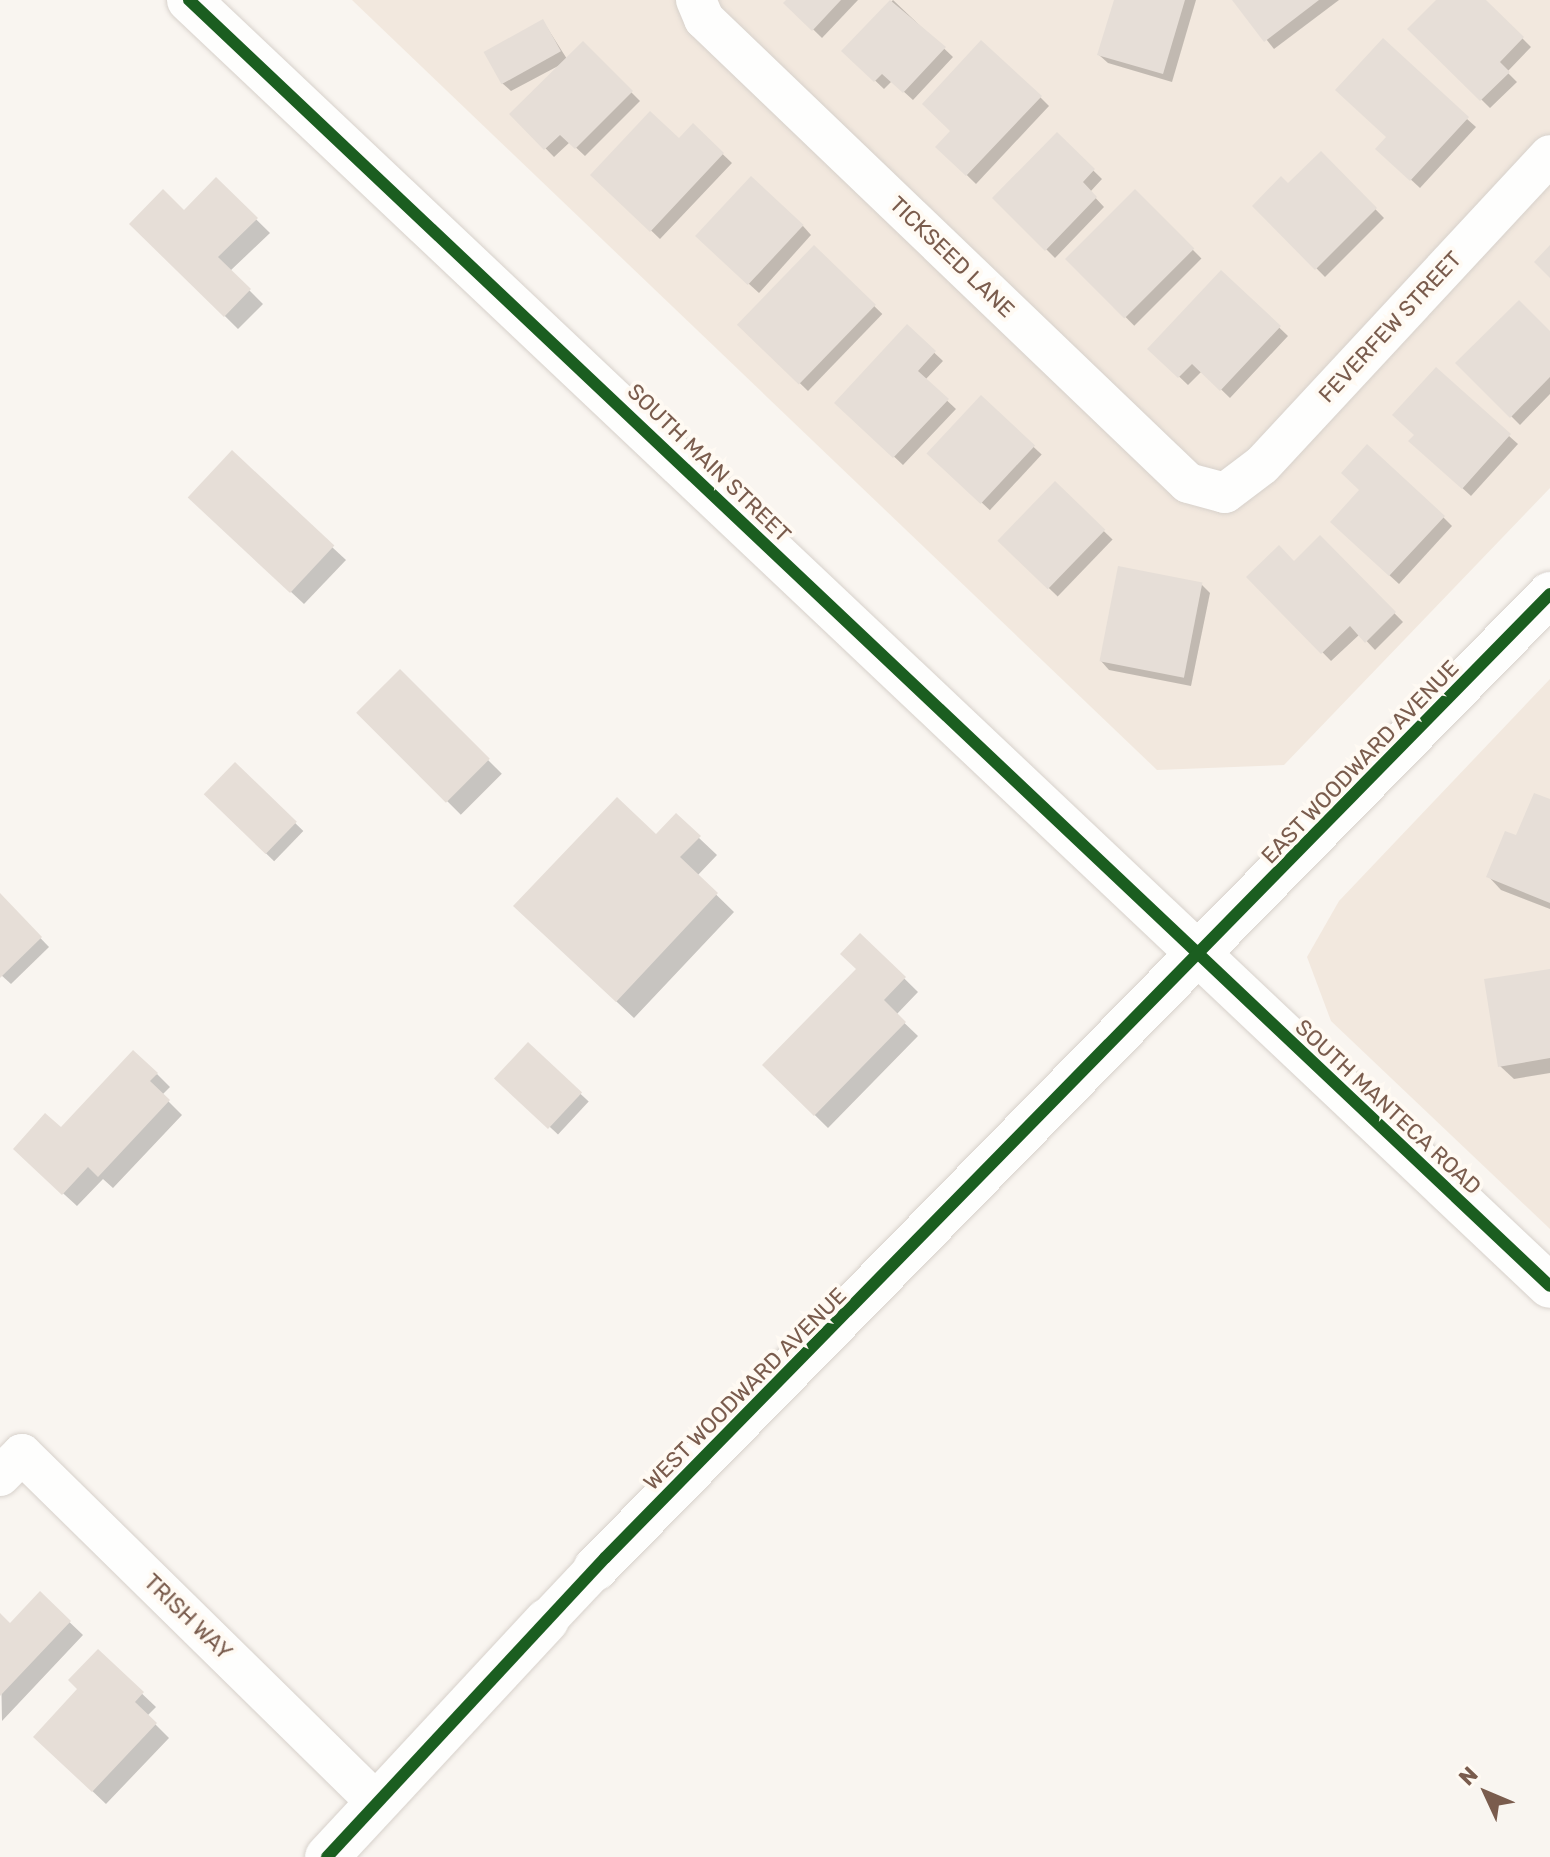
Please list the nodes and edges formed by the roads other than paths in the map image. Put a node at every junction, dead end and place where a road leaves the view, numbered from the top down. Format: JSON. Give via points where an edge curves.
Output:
{"nodes":[{"id":1,"x":189,"y":0,"type":"edge"},
{"id":2,"x":696,"y":0,"type":"edge"},
{"id":3,"x":1550,"y":155,"type":"edge"},
{"id":4,"x":1225,"y":493,"type":"joint"},
{"id":5,"x":1550,"y":594,"type":"edge"},
{"id":6,"x":1199,"y":957,"type":"junction"},
{"id":7,"x":1550,"y":1286,"type":"edge"},
{"id":8,"x":0,"y":1476,"type":"edge"},
{"id":9,"x":595,"y":1569,"type":"joint"},
{"id":10,"x":547,"y":1620,"type":"joint"},
{"id":11,"x":377,"y":1803,"type":"junction"},
{"id":12,"x":327,"y":1857,"type":"edge"}],
"edges":[{"from":1,"to":6,"type":"street","name":"SOUTH MAIN STREET"},
{"from":2,"to":4,"type":"street","name":"TICKSEED LANE","via":[[704,19],[1188,483]]},
{"from":3,"to":4,"type":"street","name":"FEVERFEW STREET","via":[[1262,465]]},
{"from":5,"to":6,"type":"street","name":"EAST WOODWARD AVENUE"},
{"from":6,"to":7,"type":"street","name":"SOUTH MANTECA ROAD"},
{"from":6,"to":9,"type":"street","name":"WEST WOODWARD AVENUE"},
{"from":8,"to":11,"type":"street","name":"TRISH WAY","via":[[22,1454]]},
{"from":9,"to":10,"type":"street","name":"WEST WOODWARD AVENUE"},
{"from":10,"to":11,"type":"street","name":"WEST WOODWARD AVENUE"},
{"from":11,"to":12,"type":"street","name":"WEST WOODWARD AVENUE"}]}
